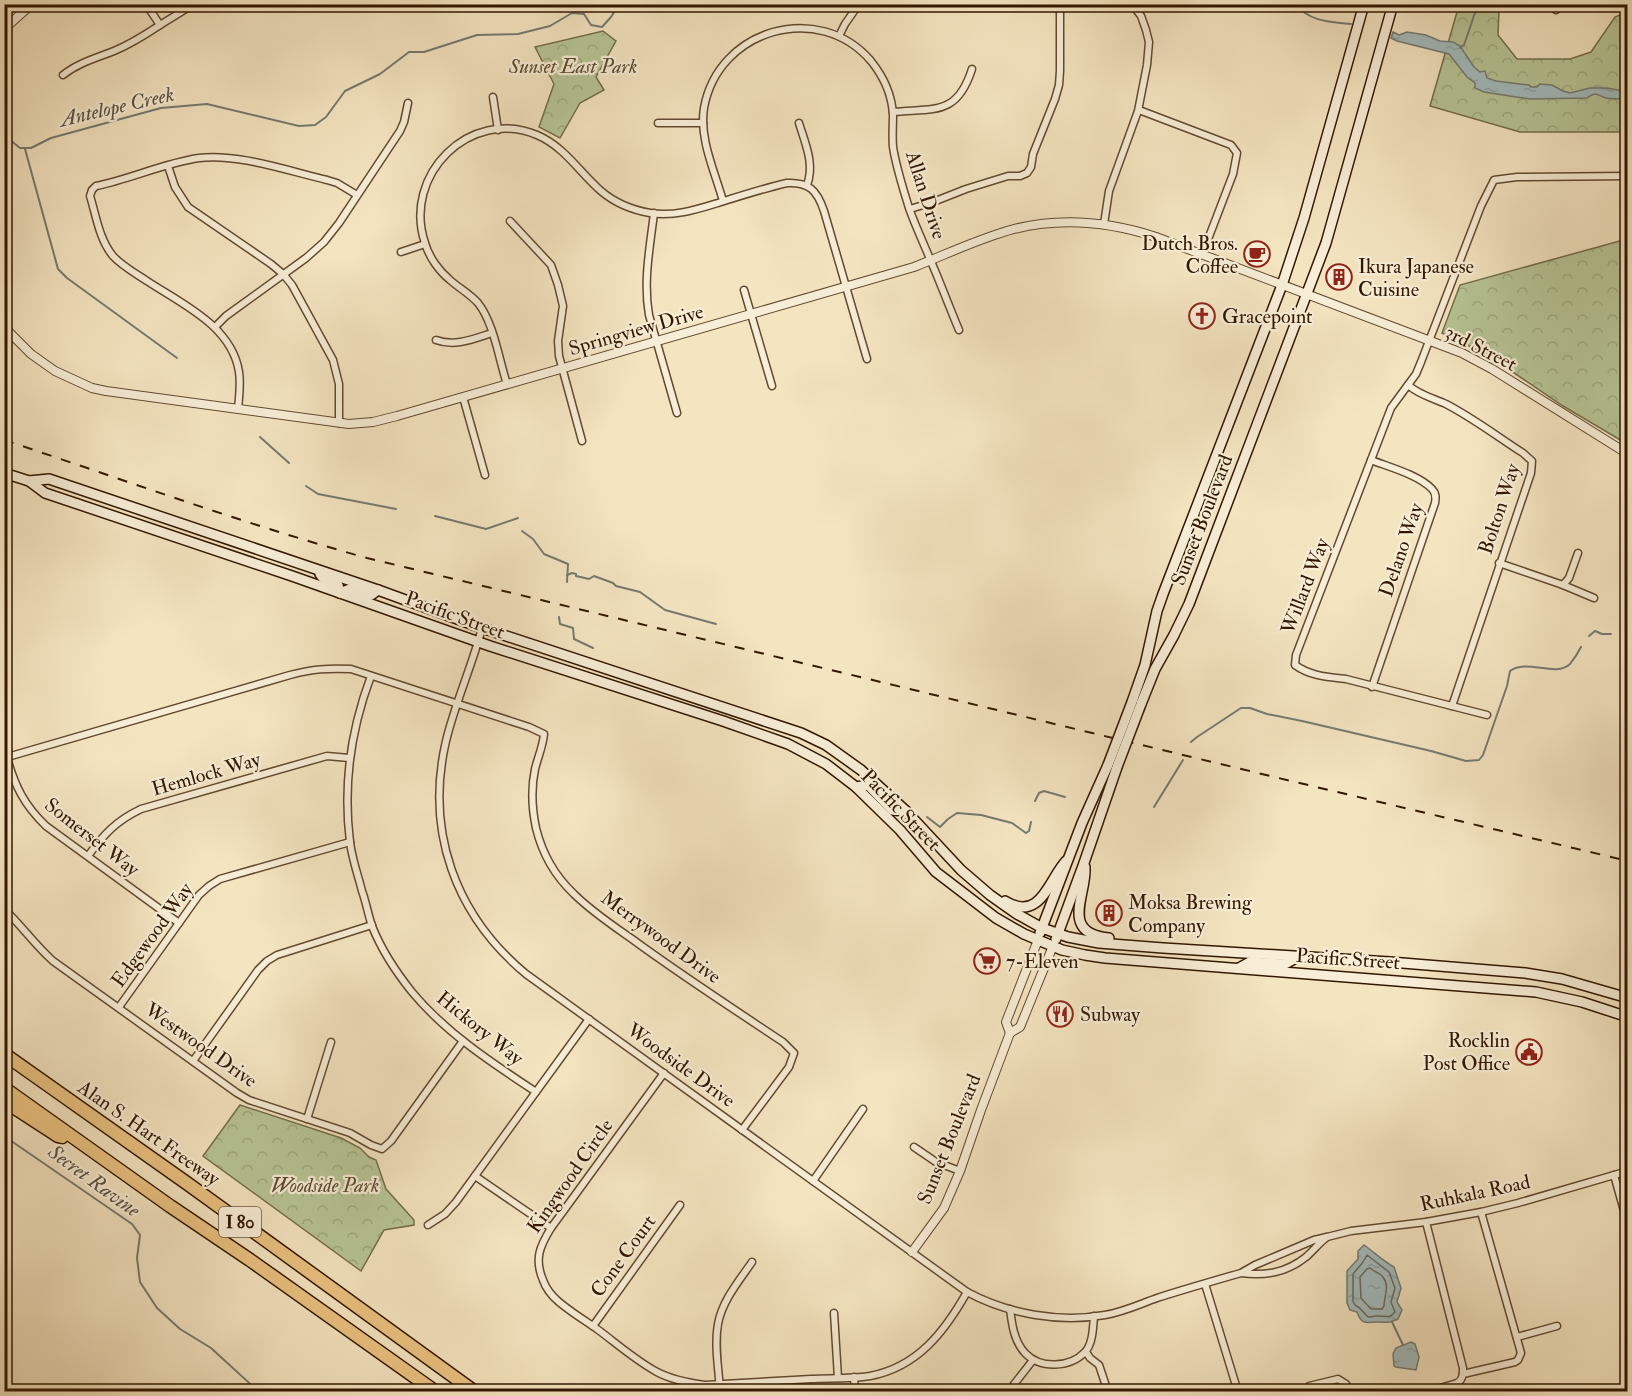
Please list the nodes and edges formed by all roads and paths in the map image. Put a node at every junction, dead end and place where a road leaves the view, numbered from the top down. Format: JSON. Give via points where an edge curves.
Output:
{"nodes":[{"id":1,"x":146,"y":4,"type":"edge"},
{"id":2,"x":194,"y":4,"type":"edge"},
{"id":3,"x":859,"y":4,"type":"edge"},
{"id":4,"x":1060,"y":4,"type":"edge"},
{"id":5,"x":1132,"y":4,"type":"edge"},
{"id":6,"x":1364,"y":4,"type":"edge"},
{"id":7,"x":31,"y":5,"type":"edge"},
{"id":8,"x":1390,"y":5,"type":"edge"},
{"id":9,"x":160,"y":25,"type":"junction"},
{"id":10,"x":4,"y":29,"type":"edge"},
{"id":11,"x":839,"y":36,"type":"junction"},
{"id":12,"x":972,"y":69,"type":"dead end"},
{"id":13,"x":63,"y":75,"type":"dead end"},
{"id":14,"x":493,"y":97,"type":"dead end"},
{"id":15,"x":408,"y":103,"type":"dead end"},
{"id":16,"x":1139,"y":110,"type":"junction"},
{"id":17,"x":893,"y":112,"type":"junction"},
{"id":18,"x":658,"y":123,"type":"dead end"},
{"id":19,"x":703,"y":123,"type":"junction"},
{"id":20,"x":799,"y":123,"type":"dead end"},
{"id":21,"x":498,"y":130,"type":"junction"},
{"id":22,"x":168,"y":166,"type":"junction"},
{"id":23,"x":1628,"y":176,"type":"edge"},
{"id":24,"x":807,"y":185,"type":"junction"},
{"id":25,"x":357,"y":195,"type":"junction"},
{"id":26,"x":723,"y":201,"type":"junction"},
{"id":27,"x":910,"y":209,"type":"junction"},
{"id":28,"x":654,"y":213,"type":"junction"},
{"id":29,"x":510,"y":221,"type":"dead end"},
{"id":30,"x":1104,"y":224,"type":"junction"},
{"id":31,"x":425,"y":244,"type":"junction"},
{"id":32,"x":401,"y":252,"type":"dead end"},
{"id":33,"x":1202,"y":255,"type":"junction"},
{"id":34,"x":930,"y":261,"type":"junction"},
{"id":35,"x":283,"y":274,"type":"junction"},
{"id":36,"x":1282,"y":285,"type":"junction"},
{"id":37,"x":846,"y":286,"type":"junction"},
{"id":38,"x":744,"y":290,"type":"dead end"},
{"id":39,"x":1307,"y":294,"type":"junction"},
{"id":40,"x":751,"y":314,"type":"junction"},
{"id":41,"x":4,"y":327,"type":"edge"},
{"id":42,"x":215,"y":327,"type":"junction"},
{"id":43,"x":959,"y":330,"type":"dead end"},
{"id":44,"x":492,"y":333,"type":"junction"},
{"id":45,"x":436,"y":340,"type":"dead end"},
{"id":46,"x":1430,"y":340,"type":"junction"},
{"id":47,"x":656,"y":341,"type":"junction"},
{"id":48,"x":867,"y":359,"type":"dead end"},
{"id":49,"x":561,"y":368,"type":"junction"},
{"id":50,"x":507,"y":384,"type":"junction"},
{"id":51,"x":1408,"y":385,"type":"junction"},
{"id":52,"x":772,"y":386,"type":"dead end"},
{"id":53,"x":463,"y":397,"type":"junction"},
{"id":54,"x":238,"y":409,"type":"junction"},
{"id":55,"x":677,"y":413,"type":"dead end"},
{"id":56,"x":339,"y":423,"type":"junction"},
{"id":57,"x":582,"y":441,"type":"dead end"},
{"id":58,"x":1628,"y":454,"type":"edge"},
{"id":59,"x":1371,"y":460,"type":"junction"},
{"id":60,"x":4,"y":473,"type":"edge"},
{"id":61,"x":486,"y":475,"type":"dead end"},
{"id":62,"x":29,"y":481,"type":"junction"},
{"id":63,"x":91,"y":493,"type":"junction"},
{"id":64,"x":151,"y":514,"type":"junction"},
{"id":65,"x":113,"y":516,"type":"junction"},
{"id":66,"x":202,"y":531,"type":"junction"},
{"id":67,"x":1578,"y":553,"type":"dead end"},
{"id":68,"x":226,"y":554,"type":"junction"},
{"id":69,"x":1499,"y":563,"type":"junction"},
{"id":70,"x":318,"y":571,"type":"junction"},
{"id":71,"x":1563,"y":585,"type":"junction"},
{"id":72,"x":378,"y":590,"type":"junction"},
{"id":73,"x":340,"y":593,"type":"junction"},
{"id":74,"x":1594,"y":598,"type":"dead end"},
{"id":75,"x":482,"y":628,"type":"junction"},
{"id":76,"x":478,"y":642,"type":"junction"},
{"id":77,"x":371,"y":676,"type":"junction"},
{"id":78,"x":1372,"y":687,"type":"junction"},
{"id":79,"x":1137,"y":703,"type":"junction"},
{"id":80,"x":458,"y":704,"type":"junction"},
{"id":81,"x":1452,"y":706,"type":"junction"},
{"id":82,"x":726,"y":709,"type":"junction"},
{"id":83,"x":1487,"y":715,"type":"dead end"},
{"id":84,"x":723,"y":721,"type":"junction"},
{"id":85,"x":813,"y":740,"type":"junction"},
{"id":86,"x":807,"y":753,"type":"junction"},
{"id":87,"x":6,"y":758,"type":"edge"},
{"id":88,"x":349,"y":758,"type":"junction"},
{"id":89,"x":1112,"y":766,"type":"junction"},
{"id":90,"x":856,"y":787,"type":"junction"},
{"id":91,"x":906,"y":812,"type":"junction"},
{"id":92,"x":350,"y":842,"type":"junction"},
{"id":93,"x":88,"y":856,"type":"junction"},
{"id":94,"x":1070,"y":857,"type":"junction"},
{"id":95,"x":1084,"y":863,"type":"junction"},
{"id":96,"x":990,"y":895,"type":"junction"},
{"id":97,"x":4,"y":909,"type":"edge"},
{"id":98,"x":179,"y":923,"type":"junction"},
{"id":99,"x":372,"y":926,"type":"junction"},
{"id":100,"x":1042,"y":928,"type":"junction"},
{"id":101,"x":1058,"y":933,"type":"junction"},
{"id":102,"x":1038,"y":940,"type":"junction"},
{"id":103,"x":1053,"y":946,"type":"junction"},
{"id":104,"x":1149,"y":947,"type":"junction"},
{"id":105,"x":1296,"y":958,"type":"junction"},
{"id":106,"x":1238,"y":969,"type":"junction"},
{"id":107,"x":1628,"y":998,"type":"edge"},
{"id":108,"x":119,"y":1007,"type":"junction"},
{"id":109,"x":1627,"y":1013,"type":"edge"},
{"id":110,"x":589,"y":1019,"type":"junction"},
{"id":111,"x":1010,"y":1033,"type":"junction"},
{"id":112,"x":463,"y":1041,"type":"junction"},
{"id":113,"x":331,"y":1042,"type":"dead end"},
{"id":114,"x":4,"y":1054,"type":"edge"},
{"id":115,"x":193,"y":1061,"type":"junction"},
{"id":116,"x":664,"y":1073,"type":"junction"},
{"id":117,"x":4,"y":1088,"type":"edge"},
{"id":118,"x":536,"y":1092,"type":"junction"},
{"id":119,"x":4,"y":1101,"type":"edge"},
{"id":120,"x":863,"y":1110,"type":"dead end"},
{"id":121,"x":308,"y":1119,"type":"junction"},
{"id":122,"x":742,"y":1130,"type":"junction"},
{"id":123,"x":76,"y":1139,"type":"junction"},
{"id":124,"x":914,"y":1147,"type":"dead end"},
{"id":125,"x":960,"y":1171,"type":"junction"},
{"id":126,"x":1628,"y":1171,"type":"edge"},
{"id":127,"x":1614,"y":1175,"type":"junction"},
{"id":128,"x":475,"y":1176,"type":"junction"},
{"id":129,"x":813,"y":1180,"type":"junction"},
{"id":130,"x":680,"y":1205,"type":"dead end"},
{"id":131,"x":1481,"y":1212,"type":"junction"},
{"id":132,"x":1426,"y":1222,"type":"junction"},
{"id":133,"x":428,"y":1224,"type":"dead end"},
{"id":134,"x":1628,"y":1225,"type":"edge"},
{"id":135,"x":551,"y":1228,"type":"junction"},
{"id":136,"x":1328,"y":1238,"type":"junction"},
{"id":137,"x":912,"y":1252,"type":"junction"},
{"id":138,"x":752,"y":1262,"type":"dead end"},
{"id":139,"x":1241,"y":1273,"type":"junction"},
{"id":140,"x":1205,"y":1284,"type":"junction"},
{"id":141,"x":967,"y":1292,"type":"junction"},
{"id":142,"x":1010,"y":1309,"type":"junction"},
{"id":143,"x":834,"y":1313,"type":"dead end"},
{"id":144,"x":1094,"y":1316,"type":"junction"},
{"id":145,"x":593,"y":1326,"type":"junction"},
{"id":146,"x":1557,"y":1326,"type":"dead end"},
{"id":147,"x":1517,"y":1337,"type":"junction"},
{"id":148,"x":1086,"y":1352,"type":"junction"},
{"id":149,"x":1033,"y":1360,"type":"junction"},
{"id":150,"x":1463,"y":1374,"type":"junction"},
{"id":151,"x":854,"y":1377,"type":"junction"},
{"id":152,"x":838,"y":1378,"type":"junction"},
{"id":153,"x":1309,"y":1386,"type":"dead end"},
{"id":154,"x":720,"y":1388,"type":"edge"},
{"id":155,"x":436,"y":1392,"type":"edge"},
{"id":156,"x":475,"y":1392,"type":"edge"},
{"id":157,"x":855,"y":1392,"type":"edge"},
{"id":158,"x":1008,"y":1392,"type":"edge"},
{"id":159,"x":1108,"y":1392,"type":"edge"},
{"id":160,"x":1238,"y":1392,"type":"edge"},
{"id":161,"x":1350,"y":1392,"type":"edge"},
{"id":162,"x":1427,"y":1392,"type":"edge"}],
"edges":[{"from":1,"to":9,"type":"street"},
{"from":2,"to":9,"type":"street"},
{"from":3,"to":11,"type":"street"},
{"from":4,"to":27,"type":"street","via":[[1059,85],[1027,173]]},
{"from":5,"to":16,"type":"street","via":[[1141,16],[1149,42]]},
{"from":6,"to":36,"type":"main road","name":"Sunset Boulevard"},
{"from":7,"to":10,"type":"street"},
{"from":8,"to":39,"type":"main road","name":"Sunset Boulevard","via":[[1326,243]]},
{"from":9,"to":13,"type":"street","via":[[134,42],[81,63]]},
{"from":11,"to":17,"type":"street","name":"Allan Drive","via":[[863,52],[876,68],[887,87]]},
{"from":11,"to":19,"type":"street","name":"Allan Drive","via":[[814,28],[788,28],[748,42],[729,57],[712,81]]},
{"from":12,"to":17,"type":"street","via":[[962,93],[946,106]]},
{"from":14,"to":21,"type":"street"},
{"from":15,"to":25,"type":"street","via":[[400,131]]},
{"from":16,"to":30,"type":"street","via":[[1109,191]]},
{"from":16,"to":33,"type":"street","via":[[1231,145],[1237,153],[1233,174]]},
{"from":17,"to":27,"type":"street","name":"Allan Drive","via":[[893,145]]},
{"from":18,"to":19,"type":"street"},
{"from":19,"to":26,"type":"street","name":"Allan Drive"},
{"from":20,"to":24,"type":"street","via":[[810,162]]},
{"from":21,"to":28,"type":"street","via":[[524,131],[548,140],[611,198]]},
{"from":21,"to":31,"type":"street","via":[[474,135],[454,147],[429,176],[421,208]]},
{"from":22,"to":25,"type":"street","via":[[201,158],[237,159],[327,180]]},
{"from":22,"to":35,"type":"street","via":[[175,188],[188,207]]},
{"from":22,"to":42,"type":"street","via":[[96,186],[90,196],[113,255]]},
{"from":23,"to":46,"type":"street","name":"Willard Way","via":[[1494,180]]},
{"from":24,"to":26,"type":"street","via":[[787,183]]},
{"from":24,"to":37,"type":"street","via":[[820,200]]},
{"from":25,"to":35,"type":"street","via":[[324,242]]},
{"from":26,"to":28,"type":"street","via":[[680,213]]},
{"from":27,"to":34,"type":"street","name":"Allan Drive"},
{"from":28,"to":47,"type":"street","via":[[646,299]]},
{"from":29,"to":49,"type":"street","via":[[551,265],[558,285],[563,306],[558,341]]},
{"from":30,"to":33,"type":"street","name":"Springview Drive"},
{"from":30,"to":34,"type":"street","name":"Springview Drive","via":[[1063,222],[1016,229]]},
{"from":31,"to":32,"type":"street"},
{"from":31,"to":44,"type":"street","via":[[442,272],[483,310]]},
{"from":33,"to":36,"type":"street","name":"Springview Drive"},
{"from":34,"to":37,"type":"street","name":"Springview Drive"},
{"from":34,"to":43,"type":"street","name":"Allan Drive"},
{"from":35,"to":42,"type":"street"},
{"from":35,"to":56,"type":"street","via":[[333,360],[339,384]]},
{"from":36,"to":39,"type":"street","name":"3rd Street"},
{"from":36,"to":79,"type":"main road","name":"Sunset Boulevard","via":[[1163,594]]},
{"from":37,"to":40,"type":"street","name":"Springview Drive"},
{"from":37,"to":48,"type":"street"},
{"from":38,"to":40,"type":"street"},
{"from":39,"to":46,"type":"street","name":"3rd Street"},
{"from":39,"to":79,"type":"main road","name":"Sunset Boulevard","via":[[1189,604]]},
{"from":40,"to":47,"type":"street","name":"Springview Drive"},
{"from":40,"to":52,"type":"street"},
{"from":41,"to":54,"type":"street","name":"Springview Drive","via":[[41,362],[92,388]]},
{"from":42,"to":54,"type":"street","via":[[237,364]]},
{"from":44,"to":45,"type":"street","via":[[458,343]]},
{"from":44,"to":50,"type":"street"},
{"from":46,"to":51,"type":"street","name":"Willard Way"},
{"from":46,"to":58,"type":"street","name":"3rd Street","via":[[1480,362]]},
{"from":47,"to":49,"type":"street","name":"Springview Drive"},
{"from":47,"to":55,"type":"street"},
{"from":49,"to":50,"type":"street","name":"Springview Drive"},
{"from":49,"to":57,"type":"street"},
{"from":50,"to":53,"type":"street","name":"Springview Drive"},
{"from":51,"to":59,"type":"street","name":"Willard Way","via":[[1391,408]]},
{"from":51,"to":69,"type":"street","name":"Bolton Way","via":[[1459,412],[1532,461]]},
{"from":53,"to":56,"type":"street","name":"Springview Drive","via":[[383,420]]},
{"from":53,"to":61,"type":"street"},
{"from":54,"to":56,"type":"street","name":"Springview Drive"},
{"from":59,"to":78,"type":"street","name":"Delano Way","via":[[1417,478],[1436,495]]},
{"from":59,"to":78,"type":"street","name":"Willard Way","via":[[1295,665],[1304,671]]},
{"from":60,"to":62,"type":"main road","name":"Pacific Street"},
{"from":62,"to":63,"type":"main road","name":"Pacific Street","via":[[49,479]]},
{"from":62,"to":65,"type":"main road","name":"Pacific Street","via":[[45,493]]},
{"from":63,"to":64,"type":"main road","name":"Pacific Street"},
{"from":63,"to":65,"type":"main road","via":[[96,501],[110,507]]},
{"from":64,"to":65,"type":"main road","via":[[147,518],[123,511]]},
{"from":64,"to":66,"type":"main road","name":"Pacific Street"},
{"from":65,"to":68,"type":"main road","name":"Pacific Street"},
{"from":66,"to":68,"type":"main road","via":[[225,546]]},
{"from":66,"to":70,"type":"main road","name":"Pacific Street"},
{"from":67,"to":71,"type":"street"},
{"from":68,"to":73,"type":"main road","name":"Pacific Street"},
{"from":69,"to":71,"type":"street"},
{"from":69,"to":81,"type":"street","name":"Bolton Way"},
{"from":70,"to":72,"type":"main road","name":"Pacific Street"},
{"from":70,"to":73,"type":"main road","via":[[338,585]]},
{"from":71,"to":74,"type":"street"},
{"from":72,"to":73,"type":"main road","via":[[371,595],[350,589]]},
{"from":72,"to":75,"type":"main road","name":"Pacific Street"},
{"from":73,"to":76,"type":"main road","name":"Pacific Street"},
{"from":75,"to":76,"type":"street","name":"Woodside Drive"},
{"from":75,"to":82,"type":"main road","name":"Pacific Street"},
{"from":76,"to":80,"type":"street","name":"Woodside Drive"},
{"from":76,"to":84,"type":"main road","name":"Pacific Street"},
{"from":77,"to":80,"type":"street"},
{"from":77,"to":87,"type":"street","via":[[351,669],[315,669]]},
{"from":77,"to":88,"type":"street","name":"Hickory Way"},
{"from":78,"to":81,"type":"street","name":"Willard Way"},
{"from":79,"to":89,"type":"main road","name":"Sunset Boulevard","bridge":true},
{"from":80,"to":110,"type":"street","name":"Woodside Drive","via":[[442,759],[438,797],[444,843],[455,880],[472,915],[509,960]]},
{"from":80,"to":122,"type":"street","name":"Merrywood Drive","via":[[544,734],[532,789],[536,827],[550,865],[574,895],[794,1053],[789,1067]]},
{"from":81,"to":83,"type":"street","name":"Willard Way"},
{"from":82,"to":84,"type":"main road"},
{"from":82,"to":85,"type":"main road","name":"Pacific Street"},
{"from":84,"to":86,"type":"main road","name":"Pacific Street"},
{"from":85,"to":86,"type":"main road"},
{"from":85,"to":91,"type":"main road","name":"Pacific Street","via":[[861,770]]},
{"from":86,"to":90,"type":"main road","name":"Pacific Street"},
{"from":87,"to":93,"type":"street","name":"Somerset Way","via":[[14,781],[34,814]]},
{"from":88,"to":92,"type":"street","name":"Hickory Way"},
{"from":88,"to":93,"type":"street","name":"Hemlock Way","via":[[327,756],[141,809],[112,827]]},
{"from":89,"to":94,"type":"main road","name":"Sunset Boulevard","via":[[1082,823]]},
{"from":89,"to":95,"type":"main road","name":"Sunset Boulevard"},
{"from":90,"to":91,"type":"main road","via":[[868,785],[892,810]]},
{"from":90,"to":102,"type":"main road","name":"Pacific Street","via":[[936,872],[996,918]]},
{"from":91,"to":96,"type":"main road","name":"Pacific Street"},
{"from":92,"to":98,"type":"street","name":"Edgewood Way","via":[[220,879],[208,885]]},
{"from":92,"to":99,"type":"street","name":"Hickory Way"},
{"from":93,"to":98,"type":"street","name":"Somerset Way"},
{"from":94,"to":96,"type":"main road","via":[[1058,869],[1045,894],[1030,905],[1011,904]]},
{"from":94,"to":100,"type":"main road","name":"Sunset Boulevard"},
{"from":95,"to":101,"type":"main road","name":"Sunset Boulevard"},
{"from":95,"to":104,"type":"main road","via":[[1078,914],[1084,927],[1093,935],[1138,940]]},
{"from":96,"to":100,"type":"main road","name":"Pacific Street"},
{"from":97,"to":108,"type":"street","name":"Westwood Drive","via":[[41,951]]},
{"from":98,"to":108,"type":"street","name":"Edgewood Way"},
{"from":99,"to":112,"type":"street","name":"Hickory Way","via":[[412,992]]},
{"from":99,"to":115,"type":"street","via":[[267,961]]},
{"from":100,"to":101,"type":"main road","name":"Pacific Street"},
{"from":100,"to":102,"type":"main road","name":"Sunset Boulevard"},
{"from":101,"to":103,"type":"main road","name":"Sunset Boulevard"},
{"from":101,"to":104,"type":"main road","name":"Pacific Street","via":[[1092,942]]},
{"from":102,"to":103,"type":"main road","name":"Pacific Street"},
{"from":102,"to":111,"type":"street","name":"Sunset Boulevard","via":[[1006,1022]]},
{"from":103,"to":106,"type":"main road","name":"Pacific Street","via":[[1106,958]]},
{"from":103,"to":111,"type":"street","name":"Sunset Boulevard","via":[[1020,1027]]},
{"from":104,"to":105,"type":"main road","name":"Pacific Street"},
{"from":105,"to":106,"type":"main road","via":[[1285,964],[1250,962]]},
{"from":105,"to":107,"type":"main road","name":"Pacific Street","via":[[1540,975]]},
{"from":106,"to":109,"type":"main road","name":"Pacific Street","via":[[1536,992]]},
{"from":108,"to":115,"type":"street","name":"Westwood Drive"},
{"from":110,"to":116,"type":"street","name":"Woodside Drive"},
{"from":110,"to":118,"type":"street"},
{"from":111,"to":125,"type":"street","name":"Sunset Boulevard"},
{"from":112,"to":118,"type":"street","name":"Hickory Way"},
{"from":112,"to":121,"type":"street","name":"Westwood Drive","via":[[382,1149]]},
{"from":113,"to":121,"type":"street"},
{"from":114,"to":156,"type":"highway","name":"Alan S. Hart Freeway","number":"I 80"},
{"from":115,"to":121,"type":"street","name":"Westwood Drive","via":[[249,1100]]},
{"from":116,"to":122,"type":"street","name":"Woodside Drive"},
{"from":116,"to":135,"type":"street","name":"Kingwood Circle"},
{"from":117,"to":123,"type":"highway","number":"I 80"},
{"from":118,"to":128,"type":"street"},
{"from":119,"to":123,"type":"highway","via":[[58,1136]]},
{"from":120,"to":129,"type":"street"},
{"from":122,"to":129,"type":"street","name":"Woodside Drive"},
{"from":123,"to":155,"type":"highway","number":"I 80"},
{"from":124,"to":125,"type":"street","via":[[936,1162]]},
{"from":125,"to":137,"type":"street","name":"Sunset Boulevard","via":[[944,1208]]},
{"from":126,"to":127,"type":"street","name":"Ruhkala Road"},
{"from":127,"to":131,"type":"street","name":"Ruhkala Road"},
{"from":127,"to":134,"type":"street"},
{"from":128,"to":133,"type":"street","via":[[445,1214]]},
{"from":128,"to":135,"type":"street"},
{"from":129,"to":137,"type":"street","name":"Woodside Drive"},
{"from":130,"to":145,"type":"street","name":"Cone Court"},
{"from":131,"to":132,"type":"street","name":"Ruhkala Road"},
{"from":131,"to":147,"type":"street"},
{"from":132,"to":136,"type":"street","name":"Ruhkala Road","via":[[1351,1231]]},
{"from":132,"to":150,"type":"street"},
{"from":135,"to":145,"type":"street","name":"Kingwood Circle","via":[[538,1255],[542,1279],[558,1301]]},
{"from":136,"to":139,"type":"street","name":"Ruhkala Road","via":[[1314,1240]]},
{"from":136,"to":139,"type":"street","name":"Ruhkala Road","via":[[1286,1270],[1262,1275]]},
{"from":137,"to":141,"type":"street","name":"Woodside Drive"},
{"from":138,"to":154,"type":"street","via":[[724,1305],[718,1324]]},
{"from":139,"to":140,"type":"street","name":"Ruhkala Road"},
{"from":140,"to":144,"type":"street","name":"Woodside Drive"},
{"from":140,"to":160,"type":"street"},
{"from":141,"to":142,"type":"street","name":"Woodside Drive"},
{"from":141,"to":151,"type":"street","name":"Kingwood Circle","via":[[938,1337],[913,1358],[886,1371]]},
{"from":142,"to":144,"type":"street","name":"Woodside Drive","via":[[1049,1316]]},
{"from":142,"to":149,"type":"street","via":[[1016,1339]]},
{"from":143,"to":152,"type":"street"},
{"from":144,"to":148,"type":"street"},
{"from":145,"to":154,"type":"street","name":"Kingwood Circle","via":[[658,1372]]},
{"from":146,"to":147,"type":"street"},
{"from":147,"to":150,"type":"street","via":[[1521,1353],[1518,1360]]},
{"from":148,"to":149,"type":"street","via":[[1055,1365]]},
{"from":148,"to":159,"type":"street","via":[[1099,1365]]},
{"from":149,"to":158,"type":"street"},
{"from":150,"to":162,"type":"street","via":[[1460,1382]]},
{"from":151,"to":152,"type":"street","name":"Kingwood Circle"},
{"from":151,"to":157,"type":"street"},
{"from":152,"to":154,"type":"street","name":"Kingwood Circle"},
{"from":153,"to":161,"type":"street","via":[[1338,1379]]}]}
